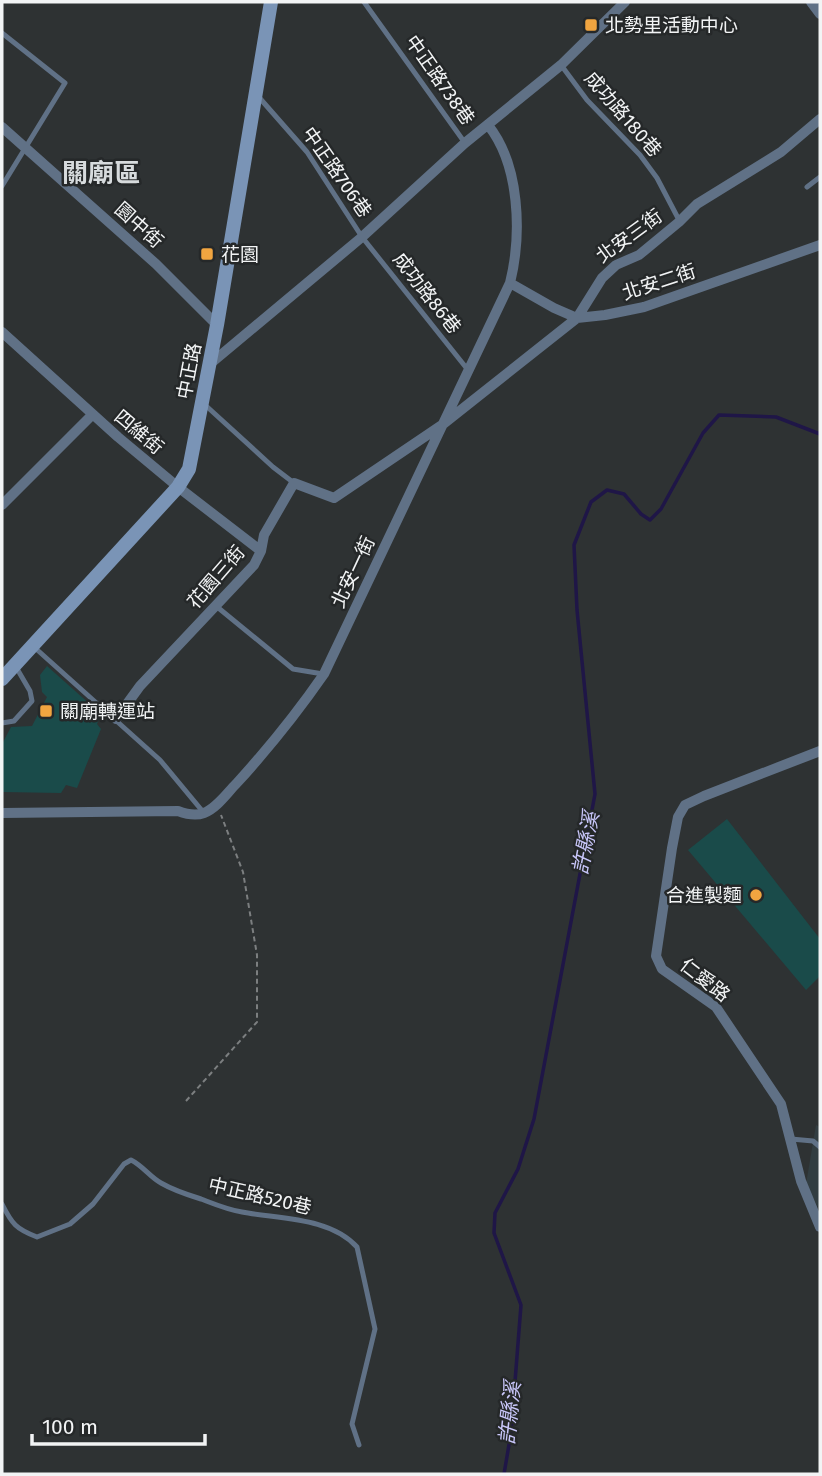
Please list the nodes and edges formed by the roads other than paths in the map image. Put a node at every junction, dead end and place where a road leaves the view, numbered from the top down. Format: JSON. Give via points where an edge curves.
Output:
{"nodes":[{"id":1,"x":271,"y":2,"type":"edge"},
{"id":2,"x":364,"y":2,"type":"edge"},
{"id":3,"x":625,"y":2,"type":"edge"},
{"id":4,"x":811,"y":2,"type":"edge"},
{"id":5,"x":820,"y":14,"type":"edge"},
{"id":6,"x":2,"y":33,"type":"edge"},
{"id":7,"x":561,"y":65,"type":"junction"},
{"id":8,"x":257,"y":96,"type":"junction"},
{"id":9,"x":820,"y":119,"type":"edge"},
{"id":10,"x":488,"y":125,"type":"junction"},
{"id":11,"x":2,"y":127,"type":"edge"},
{"id":12,"x":466,"y":143,"type":"junction"},
{"id":13,"x":26,"y":146,"type":"junction"},
{"id":14,"x":820,"y":177,"type":"edge"},
{"id":15,"x":2,"y":186,"type":"edge"},
{"id":16,"x":807,"y":187,"type":"dead end"},
{"id":17,"x":679,"y":222,"type":"junction"},
{"id":18,"x":362,"y":237,"type":"junction"},
{"id":19,"x":820,"y":245,"type":"edge"},
{"id":20,"x":510,"y":283,"type":"junction"},
{"id":21,"x":577,"y":318,"type":"junction"},
{"id":22,"x":217,"y":325,"type":"junction"},
{"id":23,"x":2,"y":332,"type":"edge"},
{"id":24,"x":209,"y":364,"type":"junction"},
{"id":25,"x":468,"y":370,"type":"junction"},
{"id":26,"x":202,"y":402,"type":"junction"},
{"id":27,"x":92,"y":415,"type":"junction"},
{"id":28,"x":442,"y":425,"type":"junction"},
{"id":29,"x":294,"y":483,"type":"junction"},
{"id":30,"x":178,"y":487,"type":"junction"},
{"id":31,"x":2,"y":505,"type":"edge"},
{"id":32,"x":261,"y":551,"type":"junction"},
{"id":33,"x":216,"y":606,"type":"junction"},
{"id":34,"x":32,"y":645,"type":"junction"},
{"id":35,"x":14,"y":664,"type":"junction"},
{"id":36,"x":324,"y":674,"type":"junction"},
{"id":37,"x":2,"y":678,"type":"edge"},
{"id":38,"x":116,"y":719,"type":"junction"},
{"id":39,"x":2,"y":723,"type":"edge"},
{"id":40,"x":820,"y":751,"type":"edge"},
{"id":41,"x":2,"y":813,"type":"edge"},
{"id":42,"x":204,"y":813,"type":"junction"},
{"id":43,"x":791,"y":1139,"type":"junction"},
{"id":44,"x":820,"y":1147,"type":"edge"},
{"id":45,"x":2,"y":1204,"type":"edge"},
{"id":46,"x":820,"y":1227,"type":"edge"},
{"id":47,"x":359,"y":1445,"type":"dead end"}],
"edges":[{"from":1,"to":8,"type":"main road","name":"中正路"},
{"from":2,"to":12,"type":"lane","name":"中正路738巷"},
{"from":3,"to":7,"type":"street"},
{"from":4,"to":5,"type":"street"},
{"from":6,"to":13,"type":"lane","via":[[65,83]]},
{"from":7,"to":10,"type":"street"},
{"from":7,"to":17,"type":"lane","name":"成功路180巷","via":[[587,100],[640,155]]},
{"from":8,"to":18,"type":"lane","name":"中正路706巷","via":[[307,152]]},
{"from":8,"to":22,"type":"main road","name":"中正路"},
{"from":9,"to":17,"type":"street","name":"北安三街","via":[[781,152],[697,204]]},
{"from":10,"to":12,"type":"street"},
{"from":10,"to":20,"type":"street","name":"北安一街","via":[[503,147],[514,198],[515,252]]},
{"from":11,"to":13,"type":"street","name":"園中街"},
{"from":12,"to":18,"type":"street"},
{"from":13,"to":15,"type":"lane"},
{"from":13,"to":22,"type":"street","name":"園中街"},
{"from":14,"to":16,"type":"lane"},
{"from":17,"to":21,"type":"street","name":"北安三街","via":[[602,278]]},
{"from":18,"to":24,"type":"street"},
{"from":18,"to":25,"type":"lane","name":"成功路86巷"},
{"from":19,"to":21,"type":"street","name":"北安二街","via":[[644,307]]},
{"from":20,"to":21,"type":"street"},
{"from":20,"to":25,"type":"street","name":"北安一街"},
{"from":21,"to":28,"type":"street","name":"北安三街"},
{"from":22,"to":24,"type":"main road","name":"中正路"},
{"from":23,"to":27,"type":"street","name":"四維街"},
{"from":24,"to":26,"type":"main road","name":"中正路"},
{"from":25,"to":28,"type":"street","name":"北安一街"},
{"from":26,"to":29,"type":"lane"},
{"from":26,"to":30,"type":"main road","name":"中正路","via":[[189,469]]},
{"from":27,"to":30,"type":"street","name":"四維街"},
{"from":27,"to":31,"type":"street"},
{"from":28,"to":29,"type":"street","via":[[334,498]]},
{"from":28,"to":36,"type":"street","name":"北安一街"},
{"from":29,"to":32,"type":"street","name":"花園三街","via":[[264,535]]},
{"from":30,"to":32,"type":"street","name":"四維街"},
{"from":30,"to":34,"type":"main road","name":"中正路"},
{"from":32,"to":33,"type":"street","name":"花園三街"},
{"from":33,"to":36,"type":"lane","via":[[293,669]]},
{"from":33,"to":38,"type":"street","name":"花園三街","via":[[140,686]]},
{"from":34,"to":35,"type":"main road","name":"中正路"},
{"from":34,"to":38,"type":"lane"},
{"from":35,"to":37,"type":"main road","name":"中正路"},
{"from":35,"to":39,"type":"lane","via":[[32,701],[14,721]]},
{"from":36,"to":42,"type":"street","name":"北安一街","via":[[288,725]]},
{"from":38,"to":42,"type":"lane","via":[[160,760]]},
{"from":40,"to":43,"type":"street","name":"仁愛路","via":[[685,805],[678,817],[656,956],[662,969],[716,1007],[732,1028],[781,1104]]},
{"from":41,"to":42,"type":"street"},
{"from":43,"to":44,"type":"lane","via":[[813,1141]]},
{"from":43,"to":46,"type":"street","name":"仁愛路","via":[[801,1181]]},
{"from":45,"to":47,"type":"lane","name":"中正路520巷","via":[[19,1230],[37,1237],[70,1224],[93,1205],[131,1160],[159,1182],[239,1212],[336,1230],[357,1247],[375,1329],[352,1424]]}]}
